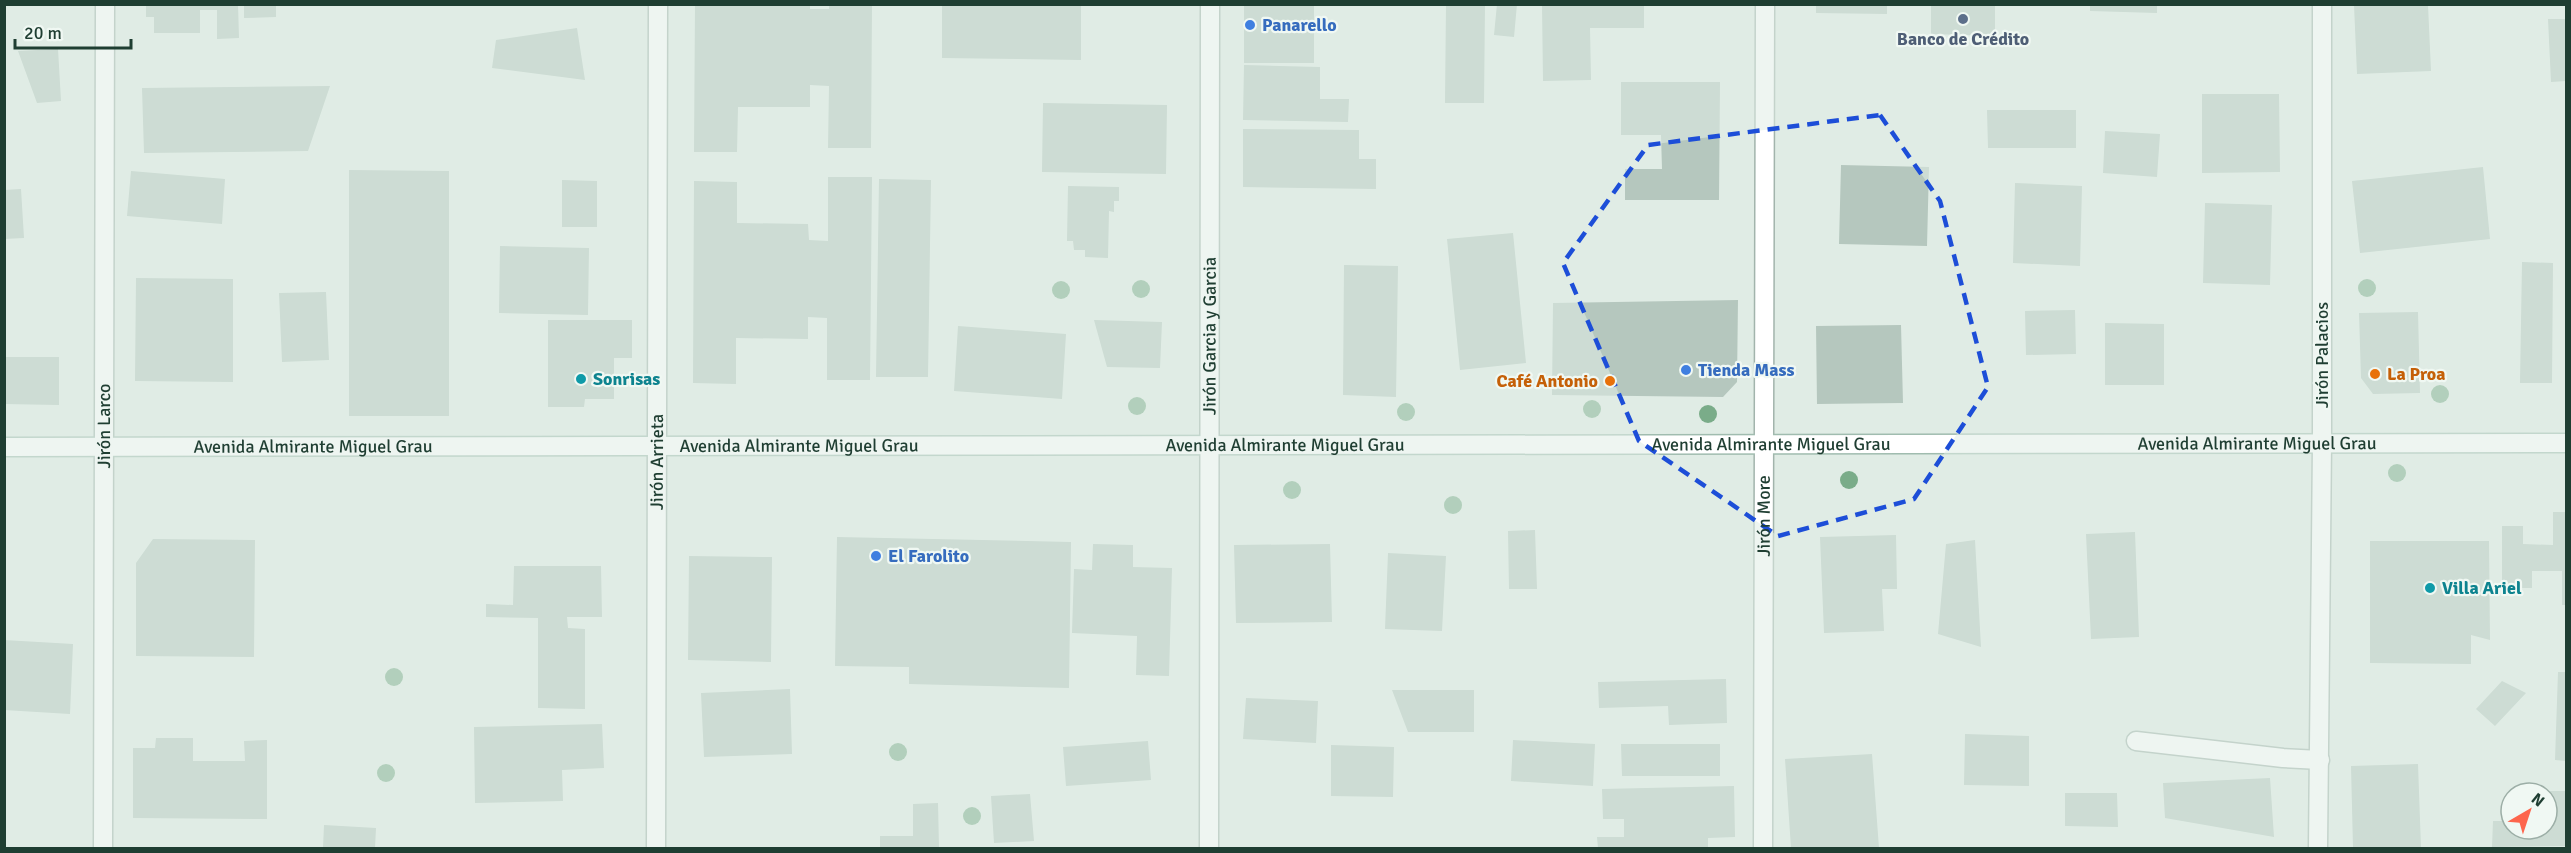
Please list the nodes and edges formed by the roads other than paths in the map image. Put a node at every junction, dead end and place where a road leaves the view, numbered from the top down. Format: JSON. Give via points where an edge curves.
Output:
{"nodes":[{"id":1,"x":105,"y":4,"type":"edge"},
{"id":2,"x":658,"y":4,"type":"edge"},
{"id":3,"x":1209,"y":4,"type":"edge"},
{"id":4,"x":1765,"y":4,"type":"edge"},
{"id":5,"x":2322,"y":4,"type":"edge"},
{"id":6,"x":2322,"y":443,"type":"junction"},
{"id":7,"x":2566,"y":443,"type":"edge"},
{"id":8,"x":1766,"y":444,"type":"junction"},
{"id":9,"x":1209,"y":445,"type":"junction"},
{"id":10,"x":104,"y":446,"type":"junction"},
{"id":11,"x":657,"y":446,"type":"junction"},
{"id":12,"x":4,"y":447,"type":"edge"},
{"id":13,"x":2136,"y":741,"type":"dead end"},
{"id":14,"x":2320,"y":760,"type":"junction"},
{"id":15,"x":103,"y":849,"type":"edge"},
{"id":16,"x":656,"y":849,"type":"edge"},
{"id":17,"x":1209,"y":849,"type":"edge"},
{"id":18,"x":1763,"y":849,"type":"edge"},
{"id":19,"x":2318,"y":849,"type":"edge"}],
"edges":[{"from":1,"to":10,"type":"street","name":"Jirón Larco"},
{"from":2,"to":11,"type":"street","name":"Jirón Arrieta"},
{"from":3,"to":9,"type":"street","name":"Jirón Garcia y Garcia"},
{"from":4,"to":8,"type":"street","name":"Jirón More"},
{"from":5,"to":6,"type":"street","name":"Jirón Palacios"},
{"from":6,"to":7,"type":"street","name":"Avenida Almirante Miguel Grau"},
{"from":6,"to":8,"type":"street","name":"Avenida Almirante Miguel Grau"},
{"from":6,"to":14,"type":"street","name":"Jirón Palacios"},
{"from":8,"to":9,"type":"street","name":"Avenida Almirante Miguel Grau"},
{"from":8,"to":18,"type":"street","name":"Jirón More"},
{"from":9,"to":11,"type":"street","name":"Avenida Almirante Miguel Grau"},
{"from":9,"to":17,"type":"street","name":"Jirón Garcia y Garcia"},
{"from":10,"to":11,"type":"street","name":"Avenida Almirante Miguel Grau"},
{"from":10,"to":12,"type":"street","name":"Avenida Almirante Miguel Grau"},
{"from":10,"to":15,"type":"street","name":"Jirón Larco"},
{"from":11,"to":16,"type":"street","name":"Jirón Arrieta"},
{"from":13,"to":14,"type":"street"},
{"from":14,"to":19,"type":"street","name":"Jirón Palacios"}]}
